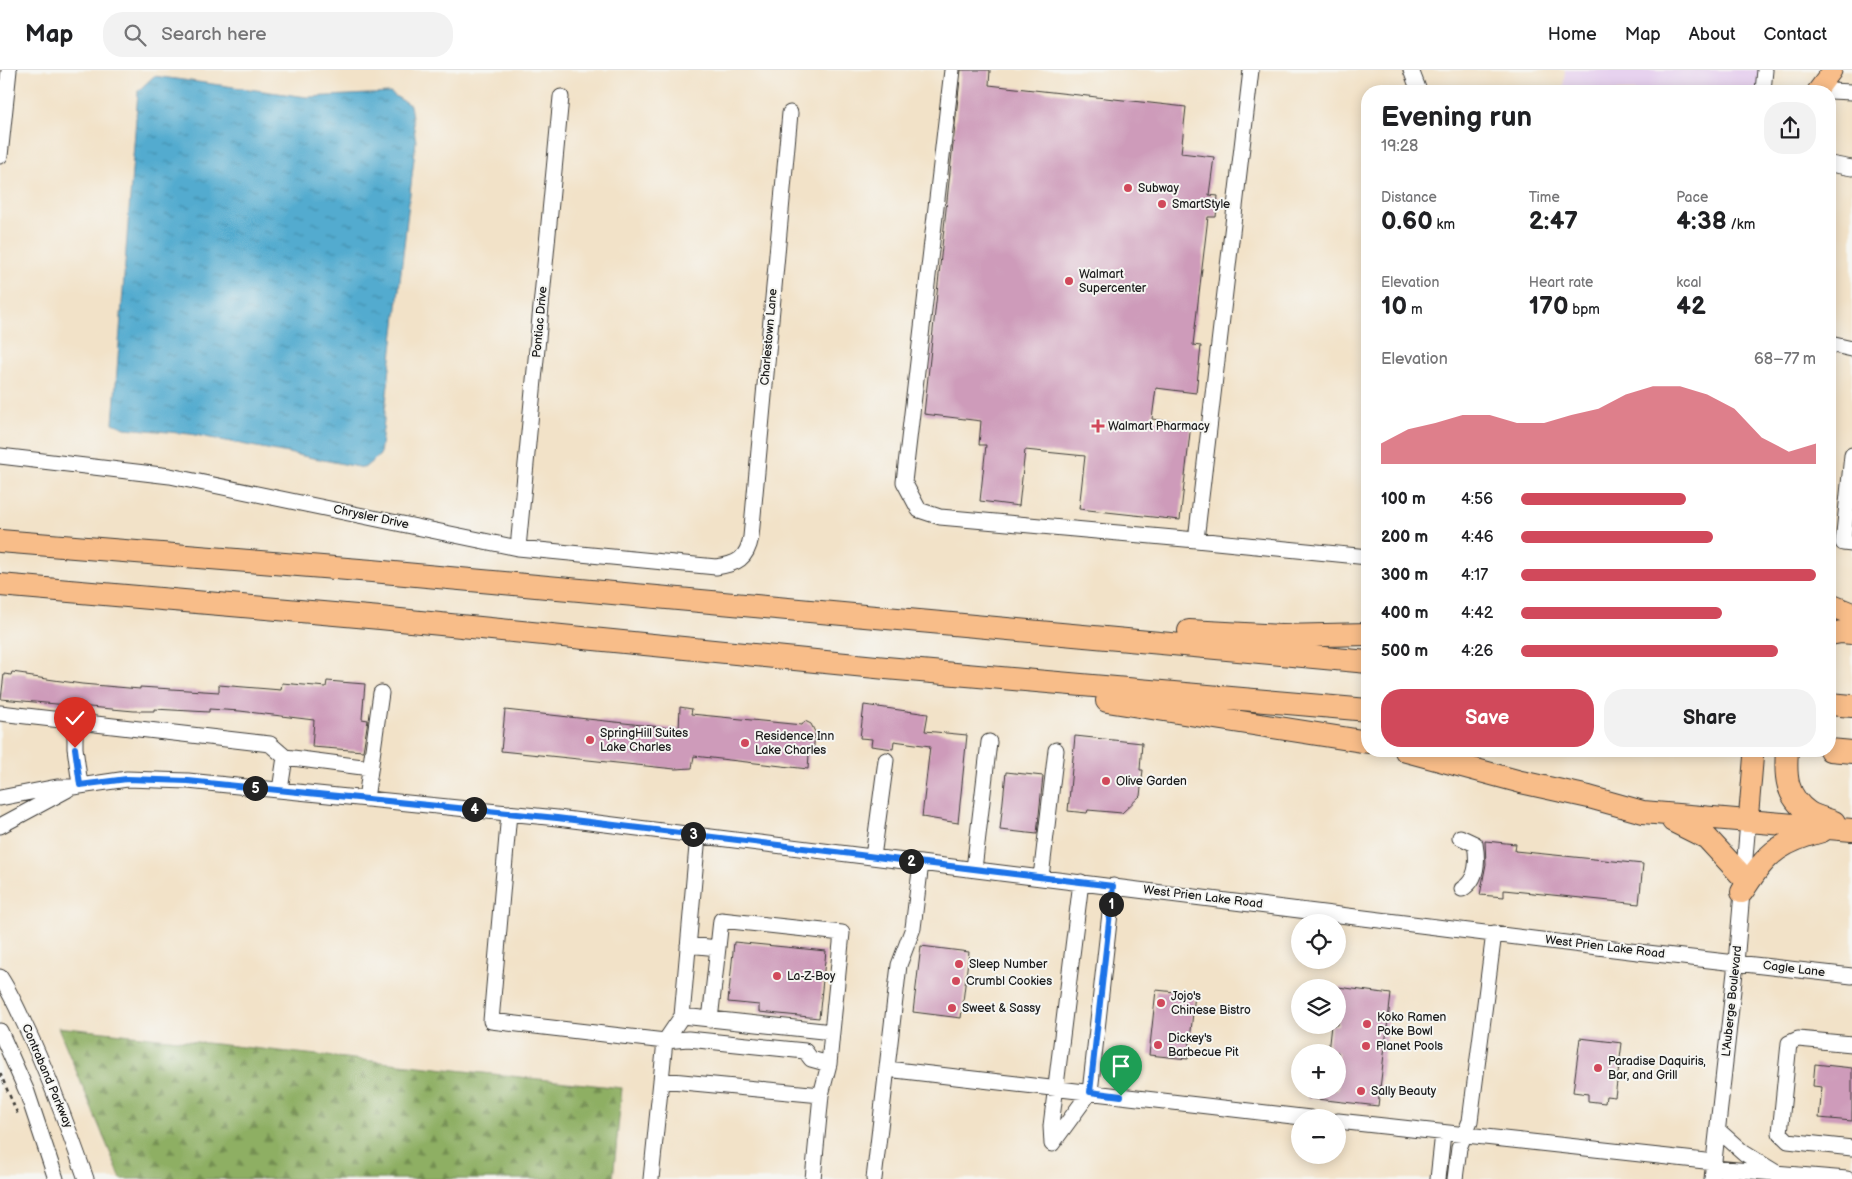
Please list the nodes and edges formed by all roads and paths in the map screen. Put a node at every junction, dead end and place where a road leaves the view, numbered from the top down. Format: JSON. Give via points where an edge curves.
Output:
{"nodes":[{"id":1,"x":9,"y":70,"type":"edge"},
{"id":2,"x":952,"y":70,"type":"edge"},
{"id":3,"x":1251,"y":70,"type":"edge"},
{"id":4,"x":1411,"y":70,"type":"edge"},
{"id":5,"x":1765,"y":70,"type":"edge"},
{"id":6,"x":1832,"y":70,"type":"edge"},
{"id":7,"x":1417,"y":85,"type":"edge"},
{"id":8,"x":1764,"y":85,"type":"edge"},
{"id":9,"x":1822,"y":85,"type":"edge"},
{"id":10,"x":1831,"y":85,"type":"edge"},
{"id":11,"x":1852,"y":92,"type":"edge"},
{"id":12,"x":1836,"y":93,"type":"edge"},
{"id":13,"x":561,"y":96,"type":"dead end"},
{"id":14,"x":790,"y":113,"type":"dead end"},
{"id":15,"x":2,"y":127,"type":"edge"},
{"id":16,"x":0,"y":156,"type":"edge"},
{"id":17,"x":1836,"y":165,"type":"edge"},
{"id":18,"x":1852,"y":168,"type":"edge"},
{"id":19,"x":1836,"y":345,"type":"edge"},
{"id":20,"x":1852,"y":349,"type":"edge"},
{"id":21,"x":1852,"y":455,"type":"edge"},
{"id":22,"x":0,"y":456,"type":"edge"},
{"id":23,"x":1196,"y":540,"type":"junction"},
{"id":24,"x":3,"y":541,"type":"edge"},
{"id":25,"x":1852,"y":544,"type":"edge"},
{"id":26,"x":518,"y":548,"type":"junction"},
{"id":27,"x":1361,"y":557,"type":"edge"},
{"id":28,"x":742,"y":558,"type":"joint"},
{"id":29,"x":2,"y":585,"type":"edge"},
{"id":30,"x":1836,"y":607,"type":"edge"},
{"id":31,"x":1836,"y":613,"type":"edge"},
{"id":32,"x":1852,"y":614,"type":"edge"},
{"id":33,"x":1836,"y":633,"type":"edge"},
{"id":34,"x":1852,"y":633,"type":"edge"},
{"id":35,"x":1361,"y":634,"type":"edge"},
{"id":36,"x":1098,"y":638,"type":"junction"},
{"id":37,"x":1361,"y":661,"type":"edge"},
{"id":38,"x":886,"y":668,"type":"junction"},
{"id":39,"x":381,"y":693,"type":"dead end"},
{"id":40,"x":1836,"y":705,"type":"edge"},
{"id":41,"x":1852,"y":706,"type":"edge"},
{"id":42,"x":1361,"y":709,"type":"edge"},
{"id":43,"x":0,"y":713,"type":"edge"},
{"id":44,"x":75,"y":722,"type":"junction"},
{"id":45,"x":1361,"y":741,"type":"edge"},
{"id":46,"x":989,"y":742,"type":"dead end"},
{"id":47,"x":1056,"y":750,"type":"dead end"},
{"id":48,"x":1836,"y":751,"type":"edge"},
{"id":49,"x":1852,"y":752,"type":"edge"},
{"id":50,"x":1428,"y":757,"type":"edge"},
{"id":51,"x":1753,"y":757,"type":"edge"},
{"id":52,"x":1786,"y":757,"type":"edge"},
{"id":53,"x":285,"y":758,"type":"junction"},
{"id":54,"x":886,"y":760,"type":"dead end"},
{"id":55,"x":370,"y":768,"type":"junction"},
{"id":56,"x":77,"y":786,"type":"junction"},
{"id":57,"x":280,"y":790,"type":"junction"},
{"id":58,"x":0,"y":798,"type":"edge"},
{"id":59,"x":366,"y":799,"type":"junction"},
{"id":60,"x":1643,"y":812,"type":"junction"},
{"id":61,"x":509,"y":813,"type":"junction"},
{"id":62,"x":1748,"y":822,"type":"junction"},
{"id":63,"x":0,"y":826,"type":"edge"},
{"id":64,"x":1845,"y":829,"type":"edge"},
{"id":65,"x":698,"y":835,"type":"junction"},
{"id":66,"x":1460,"y":837,"type":"dead end"},
{"id":67,"x":873,"y":857,"type":"junction"},
{"id":68,"x":921,"y":863,"type":"junction"},
{"id":69,"x":974,"y":869,"type":"junction"},
{"id":70,"x":1041,"y":877,"type":"junction"},
{"id":71,"x":1081,"y":882,"type":"junction"},
{"id":72,"x":1743,"y":885,"type":"junction"},
{"id":73,"x":1113,"y":886,"type":"junction"},
{"id":74,"x":1462,"y":889,"type":"dead end"},
{"id":75,"x":1494,"y":933,"type":"junction"},
{"id":76,"x":688,"y":945,"type":"junction"},
{"id":77,"x":718,"y":948,"type":"junction"},
{"id":78,"x":1736,"y":963,"type":"junction"},
{"id":79,"x":1852,"y":976,"type":"edge"},
{"id":80,"x":0,"y":977,"type":"edge"},
{"id":81,"x":682,"y":1016,"type":"junction"},
{"id":82,"x":710,"y":1020,"type":"junction"},
{"id":83,"x":25,"y":1024,"type":"junction"},
{"id":84,"x":832,"y":1032,"type":"junction"},
{"id":85,"x":1,"y":1034,"type":"edge"},
{"id":86,"x":664,"y":1041,"type":"junction"},
{"id":87,"x":1852,"y":1044,"type":"edge"},
{"id":88,"x":829,"y":1064,"type":"junction"},
{"id":89,"x":887,"y":1069,"type":"junction"},
{"id":90,"x":0,"y":1072,"type":"edge"},
{"id":91,"x":661,"y":1080,"type":"junction"},
{"id":92,"x":1056,"y":1088,"type":"junction"},
{"id":93,"x":1090,"y":1092,"type":"junction"},
{"id":94,"x":821,"y":1095,"type":"junction"},
{"id":95,"x":1291,"y":1116,"type":"edge"},
{"id":96,"x":19,"y":1118,"type":"dead end"},
{"id":97,"x":1346,"y":1122,"type":"edge"},
{"id":98,"x":1718,"y":1130,"type":"junction"},
{"id":99,"x":1443,"y":1133,"type":"junction"},
{"id":100,"x":1464,"y":1134,"type":"junction"},
{"id":101,"x":1852,"y":1148,"type":"edge"},
{"id":102,"x":1714,"y":1170,"type":"edge"},
{"id":103,"x":1778,"y":1176,"type":"edge"},
{"id":104,"x":56,"y":1179,"type":"edge"},
{"id":105,"x":86,"y":1179,"type":"edge"},
{"id":106,"x":651,"y":1179,"type":"edge"},
{"id":107,"x":813,"y":1179,"type":"edge"},
{"id":108,"x":874,"y":1179,"type":"edge"},
{"id":109,"x":1438,"y":1179,"type":"edge"},
{"id":110,"x":1455,"y":1179,"type":"edge"},
{"id":111,"x":1847,"y":1179,"type":"edge"}],
"edges":[{"from":1,"to":15,"type":"street"},
{"from":2,"to":23,"type":"street","via":[[904,482],[919,510],[940,517]]},
{"from":3,"to":23,"type":"street"},
{"from":4,"to":7,"type":"street"},
{"from":5,"to":8,"type":"street"},
{"from":6,"to":9,"type":"main road"},
{"from":6,"to":10,"type":"main road"},
{"from":11,"to":12,"type":"street"},
{"from":13,"to":26,"type":"street","name":"Pontiac Drive"},
{"from":14,"to":28,"type":"street","name":"Charlestown Lane","via":[[751,536]]},
{"from":15,"to":16,"type":"street"},
{"from":17,"to":18,"type":"street"},
{"from":19,"to":20,"type":"street"},
{"from":21,"to":25,"type":"street","via":[[1843,543]]},
{"from":22,"to":26,"type":"street","name":"Chrysler Drive","via":[[170,476]]},
{"from":23,"to":27,"type":"street"},
{"from":24,"to":36,"type":"highway","via":[[382,572]]},
{"from":26,"to":28,"type":"street","name":"Chrysler Drive","via":[[716,567],[736,563]]},
{"from":29,"to":38,"type":"highway"},
{"from":30,"to":32,"type":"highway"},
{"from":31,"to":32,"type":"highway"},
{"from":33,"to":34,"type":"highway"},
{"from":35,"to":36,"type":"highway","via":[[1281,636],[1162,630]]},
{"from":36,"to":37,"type":"highway"},
{"from":38,"to":42,"type":"highway"},
{"from":38,"to":45,"type":"highway"},
{"from":39,"to":55,"type":"street"},
{"from":40,"to":41,"type":"highway"},
{"from":43,"to":44,"type":"street"},
{"from":44,"to":53,"type":"street","via":[[270,744]]},
{"from":44,"to":56,"type":"street"},
{"from":46,"to":69,"type":"street"},
{"from":47,"to":70,"type":"street"},
{"from":48,"to":49,"type":"highway"},
{"from":50,"to":60,"type":"highway"},
{"from":51,"to":62,"type":"main road"},
{"from":52,"to":64,"type":"highway","via":[[1785,772],[1793,798],[1809,813]]},
{"from":53,"to":55,"type":"street"},
{"from":53,"to":57,"type":"street"},
{"from":54,"to":67,"type":"street"},
{"from":55,"to":59,"type":"street"},
{"from":56,"to":57,"type":"street","name":"West Prien Lake Road","via":[[127,779],[156,779]]},
{"from":56,"to":58,"type":"street","name":"West Prien Lake Road"},
{"from":56,"to":63,"type":"street","name":"West Prien Lake Road"},
{"from":57,"to":59,"type":"street","name":"West Prien Lake Road"},
{"from":59,"to":61,"type":"street","name":"West Prien Lake Road"},
{"from":60,"to":62,"type":"highway"},
{"from":60,"to":72,"type":"highway","via":[[1677,822],[1707,838]]},
{"from":61,"to":65,"type":"street","name":"West Prien Lake Road"},
{"from":61,"to":86,"type":"street","via":[[491,1022]]},
{"from":62,"to":64,"type":"highway"},
{"from":62,"to":72,"type":"street","name":"L'Auberge Boulevard"},
{"from":64,"to":72,"type":"highway","via":[[1803,836],[1777,849]]},
{"from":65,"to":67,"type":"street","name":"West Prien Lake Road"},
{"from":65,"to":76,"type":"street"},
{"from":66,"to":74,"type":"street","via":[[1475,844],[1477,856],[1470,884]]},
{"from":67,"to":68,"type":"street","name":"West Prien Lake Road"},
{"from":68,"to":69,"type":"street","name":"West Prien Lake Road"},
{"from":68,"to":89,"type":"street","via":[[913,928],[899,965]]},
{"from":69,"to":70,"type":"street","name":"West Prien Lake Road"},
{"from":70,"to":71,"type":"street","name":"West Prien Lake Road"},
{"from":71,"to":73,"type":"street","name":"West Prien Lake Road"},
{"from":71,"to":92,"type":"street"},
{"from":72,"to":78,"type":"street","name":"L'Auberge Boulevard"},
{"from":73,"to":75,"type":"street","name":"West Prien Lake Road"},
{"from":73,"to":93,"type":"street"},
{"from":75,"to":78,"type":"street","name":"West Prien Lake Road"},
{"from":75,"to":100,"type":"street","via":[[1470,1121]]},
{"from":76,"to":77,"type":"street"},
{"from":76,"to":81,"type":"street"},
{"from":77,"to":82,"type":"street"},
{"from":77,"to":84,"type":"street","via":[[721,920],[842,933]]},
{"from":78,"to":79,"type":"street","name":"Cagle Lane"},
{"from":78,"to":98,"type":"street","name":"L'Auberge Boulevard"},
{"from":80,"to":83,"type":"street","name":"Contraband Parkway"},
{"from":81,"to":82,"type":"street"},
{"from":81,"to":86,"type":"street"},
{"from":82,"to":84,"type":"street"},
{"from":83,"to":85,"type":"street"},
{"from":83,"to":105,"type":"street","name":"Contraband Parkway","via":[[70,1130]]},
{"from":84,"to":88,"type":"street"},
{"from":85,"to":104,"type":"street","name":"Contraband Parkway","via":[[27,1092]]},
{"from":86,"to":88,"type":"street","via":[[688,1039],[805,1052],[812,1059]]},
{"from":86,"to":91,"type":"street"},
{"from":87,"to":101,"type":"street","via":[[1798,1039],[1789,1044],[1780,1133],[1788,1141]]},
{"from":88,"to":94,"type":"street"},
{"from":89,"to":92,"type":"street"},
{"from":89,"to":108,"type":"street"},
{"from":90,"to":96,"type":"path"},
{"from":91,"to":94,"type":"street"},
{"from":91,"to":106,"type":"street"},
{"from":92,"to":93,"type":"street"},
{"from":92,"to":93,"type":"street","via":[[1052,1144]]},
{"from":93,"to":95,"type":"street"},
{"from":94,"to":107,"type":"street"},
{"from":97,"to":99,"type":"street"},
{"from":98,"to":102,"type":"street","name":"L'Auberge Boulevard"},
{"from":98,"to":103,"type":"street"},
{"from":99,"to":100,"type":"street"},
{"from":99,"to":109,"type":"street"},
{"from":100,"to":102,"type":"street"},
{"from":100,"to":110,"type":"street"},
{"from":102,"to":103,"type":"street"},
{"from":103,"to":111,"type":"street"}]}
